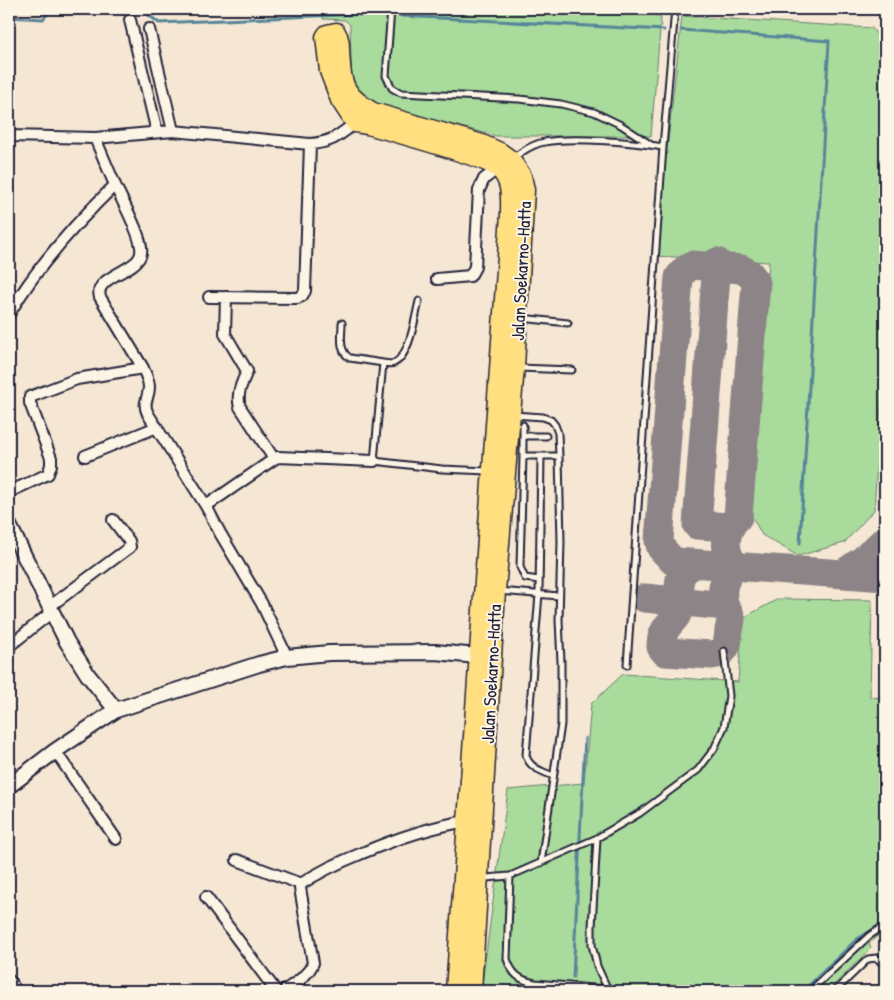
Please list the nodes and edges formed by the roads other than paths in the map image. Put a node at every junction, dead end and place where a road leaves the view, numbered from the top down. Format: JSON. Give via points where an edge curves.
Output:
{"nodes":[{"id":1,"x":391,"y":9,"type":"edge"},
{"id":2,"x":675,"y":9,"type":"edge"},
{"id":3,"x":130,"y":20,"type":"dead end"},
{"id":4,"x":149,"y":29,"type":"dead end"},
{"id":5,"x":355,"y":123,"type":"junction"},
{"id":6,"x":406,"y":129,"type":"junction"},
{"id":7,"x":173,"y":131,"type":"junction"},
{"id":8,"x":157,"y":132,"type":"junction"},
{"id":9,"x":9,"y":136,"type":"edge"},
{"id":10,"x":96,"y":138,"type":"junction"},
{"id":11,"x":310,"y":144,"type":"junction"},
{"id":12,"x":650,"y":144,"type":"junction"},
{"id":13,"x":663,"y":146,"type":"junction"},
{"id":14,"x":505,"y":164,"type":"junction"},
{"id":15,"x":114,"y":185,"type":"junction"},
{"id":16,"x":437,"y":279,"type":"dead end"},
{"id":17,"x":13,"y":297,"type":"edge"},
{"id":18,"x":208,"y":297,"type":"dead end"},
{"id":19,"x":226,"y":297,"type":"junction"},
{"id":20,"x":419,"y":301,"type":"dead end"},
{"id":21,"x":9,"y":314,"type":"edge"},
{"id":22,"x":518,"y":318,"type":"junction"},
{"id":23,"x":568,"y":323,"type":"dead end"},
{"id":24,"x":342,"y":324,"type":"dead end"},
{"id":25,"x":383,"y":363,"type":"junction"},
{"id":26,"x":507,"y":367,"type":"junction"},
{"id":27,"x":143,"y":368,"type":"junction"},
{"id":28,"x":572,"y":370,"type":"dead end"},
{"id":29,"x":510,"y":418,"type":"junction"},
{"id":30,"x":157,"y":427,"type":"junction"},
{"id":31,"x":523,"y":436,"type":"junction"},
{"id":32,"x":546,"y":436,"type":"dead end"},
{"id":33,"x":85,"y":456,"type":"dead end"},
{"id":34,"x":523,"y":456,"type":"junction"},
{"id":35,"x":541,"y":456,"type":"junction"},
{"id":36,"x":559,"y":456,"type":"junction"},
{"id":37,"x":274,"y":459,"type":"junction"},
{"id":38,"x":374,"y":461,"type":"junction"},
{"id":39,"x":491,"y":471,"type":"junction"},
{"id":40,"x":9,"y":492,"type":"edge"},
{"id":41,"x":206,"y":506,"type":"junction"},
{"id":42,"x":113,"y":520,"type":"dead end"},
{"id":43,"x":9,"y":525,"type":"edge"},
{"id":44,"x":539,"y":580,"type":"junction"},
{"id":45,"x":489,"y":590,"type":"junction"},
{"id":46,"x":539,"y":594,"type":"junction"},
{"id":47,"x":560,"y":596,"type":"junction"},
{"id":48,"x":50,"y":609,"type":"junction"},
{"id":49,"x":9,"y":646,"type":"edge"},
{"id":50,"x":724,"y":651,"type":"dead end"},
{"id":51,"x":485,"y":657,"type":"junction"},
{"id":52,"x":287,"y":658,"type":"junction"},
{"id":53,"x":627,"y":665,"type":"dead end"},
{"id":54,"x":116,"y":710,"type":"junction"},
{"id":55,"x":55,"y":751,"type":"junction"},
{"id":56,"x":553,"y":776,"type":"junction"},
{"id":57,"x":9,"y":786,"type":"edge"},
{"id":58,"x":467,"y":821,"type":"junction"},
{"id":59,"x":598,"y":838,"type":"junction"},
{"id":60,"x":116,"y":839,"type":"dead end"},
{"id":61,"x":237,"y":860,"type":"dead end"},
{"id":62,"x":541,"y":863,"type":"junction"},
{"id":63,"x":510,"y":876,"type":"junction"},
{"id":64,"x":486,"y":878,"type":"dead end"},
{"id":65,"x":301,"y":884,"type":"junction"},
{"id":66,"x":206,"y":897,"type":"dead end"},
{"id":67,"x":885,"y":925,"type":"edge"},
{"id":68,"x":885,"y":966,"type":"edge"},
{"id":69,"x":9,"y":980,"type":"edge"},
{"id":70,"x":608,"y":990,"type":"junction"},
{"id":71,"x":16,"y":991,"type":"edge"},
{"id":72,"x":276,"y":991,"type":"edge"},
{"id":73,"x":284,"y":991,"type":"edge"},
{"id":74,"x":455,"y":991,"type":"edge"},
{"id":75,"x":472,"y":991,"type":"edge"},
{"id":76,"x":626,"y":991,"type":"edge"},
{"id":77,"x":810,"y":991,"type":"edge"},
{"id":78,"x":835,"y":991,"type":"edge"}],
"edges":[{"from":1,"to":12,"type":"lane","via":[[386,76],[392,88],[401,93],[561,104],[594,112],[622,125]]},
{"from":2,"to":13,"type":"lane"},
{"from":3,"to":8,"type":"street"},
{"from":4,"to":7,"type":"street"},
{"from":5,"to":6,"type":"highway"},
{"from":5,"to":6,"type":"highway","via":[[340,100],[329,71],[325,37],[331,32],[336,32],[339,38],[346,90],[373,112]]},
{"from":5,"to":11,"type":"street","via":[[338,137]]},
{"from":6,"to":14,"type":"highway","via":[[479,159]]},
{"from":7,"to":8,"type":"street"},
{"from":7,"to":11,"type":"street"},
{"from":8,"to":10,"type":"street"},
{"from":9,"to":10,"type":"street"},
{"from":10,"to":15,"type":"street"},
{"from":11,"to":19,"type":"street","via":[[305,291],[297,298]]},
{"from":12,"to":13,"type":"lane"},
{"from":12,"to":14,"type":"lane","via":[[586,140],[546,142],[526,149]]},
{"from":13,"to":53,"type":"lane"},
{"from":14,"to":16,"type":"street","via":[[484,179],[479,190],[472,274]]},
{"from":14,"to":22,"type":"highway","name":"Jalan Soekarno-Hatta","via":[[522,176],[525,190]]},
{"from":14,"to":26,"type":"highway","name":"Jalan Soekarno-Hatta","via":[[510,188]]},
{"from":15,"to":17,"type":"street"},
{"from":15,"to":27,"type":"street","via":[[139,237],[141,254],[137,261],[101,285],[98,292]]},
{"from":17,"to":21,"type":"street"},
{"from":18,"to":19,"type":"street"},
{"from":19,"to":37,"type":"street","via":[[226,334],[247,371],[241,383],[240,407]]},
{"from":20,"to":25,"type":"lane","via":[[406,350],[395,363]]},
{"from":22,"to":23,"type":"lane"},
{"from":22,"to":26,"type":"highway","name":"Jalan Soekarno-Hatta"},
{"from":24,"to":25,"type":"lane","via":[[342,350],[345,355]]},
{"from":25,"to":38,"type":"lane"},
{"from":26,"to":28,"type":"lane"},
{"from":26,"to":29,"type":"highway","name":"Jalan Soekarno-Hatta"},
{"from":27,"to":30,"type":"street","via":[[149,387],[145,408]]},
{"from":27,"to":40,"type":"street","via":[[77,379],[30,397],[51,466],[48,474]]},
{"from":29,"to":31,"type":"lane"},
{"from":29,"to":36,"type":"lane","via":[[543,417],[551,420],[558,433]]},
{"from":29,"to":39,"type":"highway","name":"Jalan Soekarno-Hatta"},
{"from":29,"to":45,"type":"highway","name":"Jalan Soekarno-Hatta"},
{"from":30,"to":33,"type":"street"},
{"from":30,"to":41,"type":"street"},
{"from":31,"to":32,"type":"lane"},
{"from":31,"to":34,"type":"lane"},
{"from":34,"to":35,"type":"lane"},
{"from":34,"to":44,"type":"lane","via":[[520,567],[525,578]]},
{"from":35,"to":36,"type":"lane"},
{"from":35,"to":44,"type":"lane"},
{"from":36,"to":47,"type":"lane"},
{"from":37,"to":38,"type":"street"},
{"from":37,"to":41,"type":"street"},
{"from":38,"to":39,"type":"lane"},
{"from":39,"to":45,"type":"highway","name":"Jalan Soekarno-Hatta"},
{"from":41,"to":52,"type":"street","via":[[262,604]]},
{"from":42,"to":48,"type":"street","via":[[130,547]]},
{"from":43,"to":48,"type":"street"},
{"from":44,"to":46,"type":"lane"},
{"from":45,"to":46,"type":"lane"},
{"from":45,"to":51,"type":"highway","name":"Jalan Soekarno-Hatta"},
{"from":46,"to":47,"type":"lane"},
{"from":46,"to":56,"type":"lane","via":[[526,755],[532,766]]},
{"from":47,"to":56,"type":"lane","via":[[561,724]]},
{"from":48,"to":49,"type":"street"},
{"from":48,"to":54,"type":"street","via":[[88,675]]},
{"from":50,"to":59,"type":"lane","via":[[729,696],[724,727],[714,749],[698,770],[671,791],[640,814]]},
{"from":51,"to":52,"type":"street","via":[[435,652],[329,653]]},
{"from":51,"to":58,"type":"highway","name":"Jalan Soekarno-Hatta"},
{"from":51,"to":75,"type":"highway","name":"Jalan Soekarno-Hatta"},
{"from":52,"to":54,"type":"street"},
{"from":54,"to":55,"type":"street"},
{"from":55,"to":57,"type":"street"},
{"from":55,"to":60,"type":"street"},
{"from":56,"to":62,"type":"lane"},
{"from":58,"to":65,"type":"street","via":[[394,839],[340,862]]},
{"from":58,"to":74,"type":"highway","name":"Jalan Soekarno-Hatta"},
{"from":59,"to":62,"type":"lane"},
{"from":59,"to":70,"type":"lane","via":[[592,945]]},
{"from":61,"to":65,"type":"street"},
{"from":62,"to":63,"type":"lane"},
{"from":63,"to":64,"type":"lane"},
{"from":63,"to":70,"type":"lane","via":[[507,959],[516,976],[535,983]]},
{"from":65,"to":73,"type":"street","via":[[313,964],[306,975]]},
{"from":66,"to":72,"type":"street"},
{"from":67,"to":77,"type":"lane"},
{"from":68,"to":78,"type":"lane","via":[[877,958],[870,958]]},
{"from":69,"to":71,"type":"street"},
{"from":70,"to":76,"type":"lane"}]}
